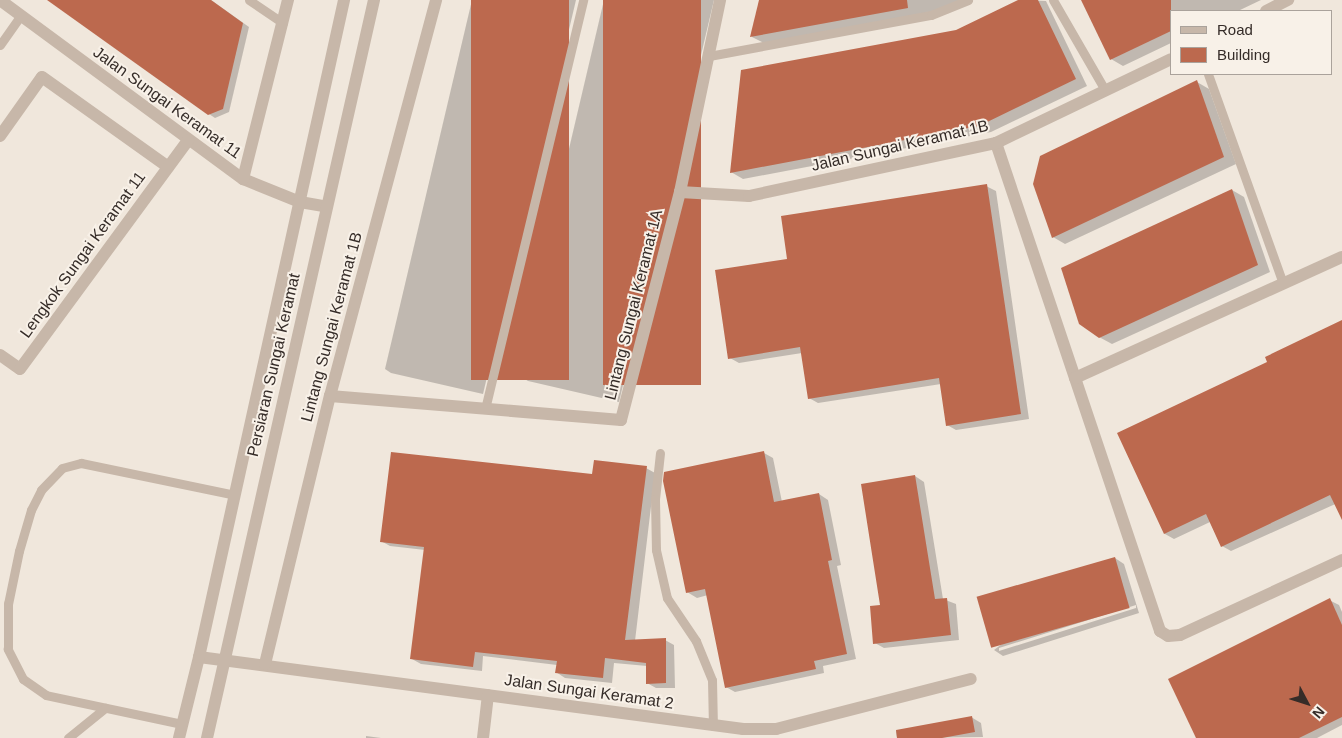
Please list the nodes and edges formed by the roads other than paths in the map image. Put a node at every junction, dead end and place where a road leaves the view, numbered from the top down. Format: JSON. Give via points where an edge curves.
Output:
{"nodes":[{"id":1,"x":0,"y":0,"type":"edge"},
{"id":2,"x":249,"y":0,"type":"edge"},
{"id":3,"x":288,"y":0,"type":"edge"},
{"id":4,"x":344,"y":0,"type":"edge"},
{"id":5,"x":374,"y":0,"type":"edge"},
{"id":6,"x":436,"y":0,"type":"edge"},
{"id":7,"x":583,"y":0,"type":"edge"},
{"id":8,"x":720,"y":0,"type":"edge"},
{"id":9,"x":968,"y":0,"type":"edge"},
{"id":10,"x":1054,"y":0,"type":"edge"},
{"id":11,"x":1288,"y":0,"type":"edge"},
{"id":12,"x":1268,"y":10,"type":"edge"},
{"id":13,"x":20,"y":16,"type":"junction"},
{"id":14,"x":282,"y":23,"type":"junction"},
{"id":15,"x":0,"y":45,"type":"edge"},
{"id":16,"x":709,"y":56,"type":"junction"},
{"id":17,"x":1170,"y":58,"type":"edge"},
{"id":18,"x":1208,"y":75,"type":"edge"},
{"id":19,"x":1105,"y":90,"type":"junction"},
{"id":20,"x":0,"y":136,"type":"edge"},
{"id":21,"x":188,"y":140,"type":"junction"},
{"id":22,"x":996,"y":142,"type":"junction"},
{"id":23,"x":168,"y":167,"type":"junction"},
{"id":24,"x":243,"y":179,"type":"junction"},
{"id":25,"x":680,"y":192,"type":"junction"},
{"id":26,"x":300,"y":202,"type":"junction"},
{"id":27,"x":327,"y":207,"type":"junction"},
{"id":28,"x":1342,"y":257,"type":"edge"},
{"id":29,"x":1283,"y":284,"type":"junction"},
{"id":30,"x":0,"y":355,"type":"edge"},
{"id":31,"x":1075,"y":378,"type":"junction"},
{"id":32,"x":330,"y":396,"type":"junction"},
{"id":33,"x":485,"y":409,"type":"junction"},
{"id":34,"x":660,"y":453,"type":"dead end"},
{"id":35,"x":235,"y":495,"type":"junction"},
{"id":36,"x":1342,"y":560,"type":"edge"},
{"id":37,"x":199,"y":657,"type":"junction"},
{"id":38,"x":224,"y":660,"type":"junction"},
{"id":39,"x":265,"y":664,"type":"junction"},
{"id":40,"x":971,"y":679,"type":"dead end"},
{"id":41,"x":488,"y":695,"type":"junction"},
{"id":42,"x":105,"y":708,"type":"junction"},
{"id":43,"x":182,"y":724,"type":"junction"},
{"id":44,"x":713,"y":726,"type":"junction"},
{"id":45,"x":777,"y":734,"type":"edge"},
{"id":46,"x":68,"y":738,"type":"edge"},
{"id":47,"x":179,"y":738,"type":"edge"},
{"id":48,"x":207,"y":738,"type":"edge"},
{"id":49,"x":483,"y":738,"type":"edge"}],
"edges":[{"from":1,"to":13,"type":"street","name":"Jalan Sungai Keramat 11"},
{"from":2,"to":14,"type":"lane"},
{"from":3,"to":14,"type":"street"},
{"from":4,"to":26,"type":"street","name":"Persiaran Sungai Keramat"},
{"from":5,"to":27,"type":"street","name":"Persiaran Sungai Keramat"},
{"from":6,"to":32,"type":"street","name":"Lintang Sungai Keramat 1B"},
{"from":7,"to":33,"type":"lane"},
{"from":8,"to":16,"type":"street","name":"Lintang Sungai Keramat 1A"},
{"from":9,"to":16,"type":"lane","via":[[931,15]]},
{"from":10,"to":19,"type":"lane"},
{"from":11,"to":12,"type":"street"},
{"from":13,"to":15,"type":"lane"},
{"from":13,"to":21,"type":"street","name":"Jalan Sungai Keramat 11"},
{"from":14,"to":24,"type":"street"},
{"from":16,"to":25,"type":"street","name":"Lintang Sungai Keramat 1A"},
{"from":17,"to":19,"type":"street","name":"Jalan Sungai Keramat 1B"},
{"from":18,"to":29,"type":"lane"},
{"from":19,"to":22,"type":"street","name":"Jalan Sungai Keramat 1B"},
{"from":20,"to":23,"type":"street","via":[[42,77]]},
{"from":21,"to":23,"type":"street","name":"Lengkok Sungai Keramat 11"},
{"from":21,"to":24,"type":"street","name":"Jalan Sungai Keramat 11"},
{"from":22,"to":25,"type":"street","name":"Jalan Sungai Keramat 1B","via":[[749,196]]},
{"from":22,"to":31,"type":"street"},
{"from":23,"to":30,"type":"street","name":"Lengkok Sungai Keramat 11","via":[[20,369]]},
{"from":24,"to":26,"type":"street","name":"Jalan Sungai Keramat 11"},
{"from":25,"to":33,"type":"street","name":"Lintang Sungai Keramat 1A","via":[[621,420]]},
{"from":26,"to":27,"type":"street","name":"Jalan Sungai Keramat 11"},
{"from":26,"to":35,"type":"street","name":"Persiaran Sungai Keramat"},
{"from":27,"to":38,"type":"street","name":"Persiaran Sungai Keramat"},
{"from":28,"to":29,"type":"street"},
{"from":29,"to":31,"type":"street"},
{"from":31,"to":36,"type":"street","via":[[1160,631],[1168,636],[1180,635]]},
{"from":32,"to":33,"type":"street","name":"Lintang Sungai Keramat 1A"},
{"from":32,"to":39,"type":"street","name":"Lintang Sungai Keramat 1B"},
{"from":34,"to":44,"type":"lane","via":[[655,499],[656,550],[667,598],[696,641],[712,680]]},
{"from":35,"to":37,"type":"street","name":"Persiaran Sungai Keramat"},
{"from":35,"to":42,"type":"lane","via":[[81,464],[62,468],[41,490],[30,510],[17,560],[8,604],[8,648],[23,679],[46,695]]},
{"from":37,"to":38,"type":"street","name":"Jalan Sungai Keramat 2"},
{"from":37,"to":43,"type":"street","name":"Persiaran Sungai Keramat"},
{"from":38,"to":39,"type":"street","name":"Jalan Sungai Keramat 2"},
{"from":38,"to":48,"type":"street","name":"Persiaran Sungai Keramat"},
{"from":39,"to":41,"type":"street","name":"Jalan Sungai Keramat 2"},
{"from":40,"to":45,"type":"street","name":"Jalan Sungai Keramat 2"},
{"from":41,"to":44,"type":"street","name":"Jalan Sungai Keramat 2"},
{"from":41,"to":49,"type":"street"},
{"from":42,"to":43,"type":"lane"},
{"from":42,"to":46,"type":"lane"},
{"from":43,"to":47,"type":"street","name":"Persiaran Sungai Keramat"},
{"from":44,"to":45,"type":"street","name":"Jalan Sungai Keramat 2"}]}
